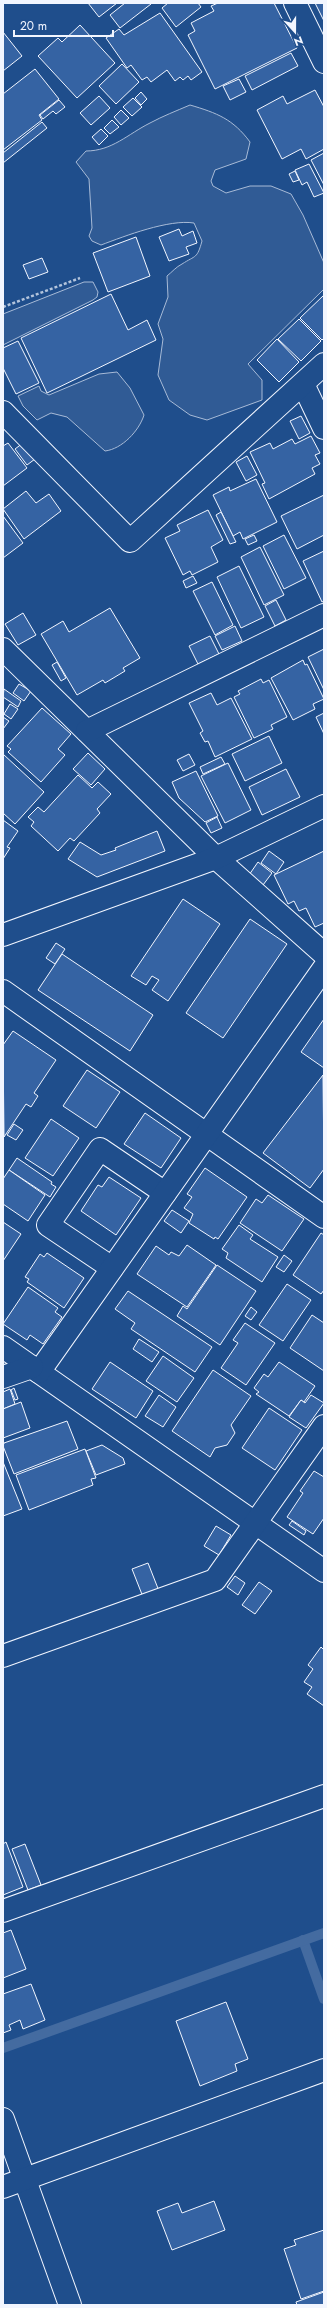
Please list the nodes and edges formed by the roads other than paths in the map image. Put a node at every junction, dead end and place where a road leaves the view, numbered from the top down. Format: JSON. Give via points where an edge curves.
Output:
{"nodes":[{"id":1,"x":295,"y":3,"type":"edge"},
{"id":2,"x":324,"y":62,"type":"edge"},
{"id":3,"x":324,"y":364,"type":"edge"},
{"id":4,"x":303,"y":384,"type":"junction"},
{"id":5,"x":3,"y":412,"type":"edge"},
{"id":6,"x":324,"y":428,"type":"edge"},
{"id":7,"x":324,"y":615,"type":"edge"},
{"id":8,"x":3,"y":649,"type":"edge"},
{"id":9,"x":87,"y":731,"type":"junction"},
{"id":10,"x":324,"y":806,"type":"edge"},
{"id":11,"x":216,"y":858,"type":"junction"},
{"id":12,"x":3,"y":935,"type":"edge"},
{"id":13,"x":324,"y":954,"type":"edge"},
{"id":14,"x":324,"y":968,"type":"edge"},
{"id":15,"x":3,"y":991,"type":"edge"},
{"id":16,"x":207,"y":1134,"type":"junction"},
{"id":17,"x":165,"y":1193,"type":"junction"},
{"id":18,"x":324,"y":1217,"type":"edge"},
{"id":19,"x":112,"y":1268,"type":"junction"},
{"id":20,"x":3,"y":1347,"type":"edge"},
{"id":21,"x":35,"y":1370,"type":"junction"},
{"id":22,"x":3,"y":1377,"type":"edge"},
{"id":23,"x":324,"y":1426,"type":"edge"},
{"id":24,"x":255,"y":1523,"type":"junction"},
{"id":25,"x":324,"y":1571,"type":"edge"},
{"id":26,"x":3,"y":1656,"type":"edge"},
{"id":27,"x":324,"y":1796,"type":"edge"},
{"id":28,"x":3,"y":1911,"type":"edge"},
{"id":29,"x":324,"y":2070,"type":"edge"},
{"id":30,"x":3,"y":2119,"type":"edge"},
{"id":31,"x":25,"y":2179,"type":"junction"},
{"id":32,"x":3,"y":2187,"type":"edge"},
{"id":33,"x":70,"y":2305,"type":"edge"}],
"edges":[{"from":1,"to":2,"type":"street"},
{"from":3,"to":4,"type":"street"},
{"from":4,"to":5,"type":"street","via":[[130,541]]},
{"from":4,"to":6,"type":"street"},
{"from":7,"to":9,"type":"street"},
{"from":8,"to":9,"type":"street"},
{"from":9,"to":11,"type":"street"},
{"from":10,"to":11,"type":"street"},
{"from":11,"to":12,"type":"street"},
{"from":11,"to":13,"type":"street"},
{"from":14,"to":16,"type":"street"},
{"from":15,"to":16,"type":"street"},
{"from":16,"to":17,"type":"street"},
{"from":16,"to":18,"type":"street"},
{"from":17,"to":19,"type":"street"},
{"from":17,"to":19,"type":"street","via":[[100,1149],[48,1225]]},
{"from":19,"to":21,"type":"street"},
{"from":20,"to":21,"type":"street"},
{"from":21,"to":22,"type":"street"},
{"from":21,"to":24,"type":"street"},
{"from":23,"to":24,"type":"street"},
{"from":24,"to":25,"type":"street"},
{"from":24,"to":26,"type":"street","via":[[215,1580]]},
{"from":27,"to":28,"type":"street"},
{"from":29,"to":31,"type":"street"},
{"from":30,"to":31,"type":"street"},
{"from":31,"to":32,"type":"street"},
{"from":31,"to":33,"type":"street"}]}
